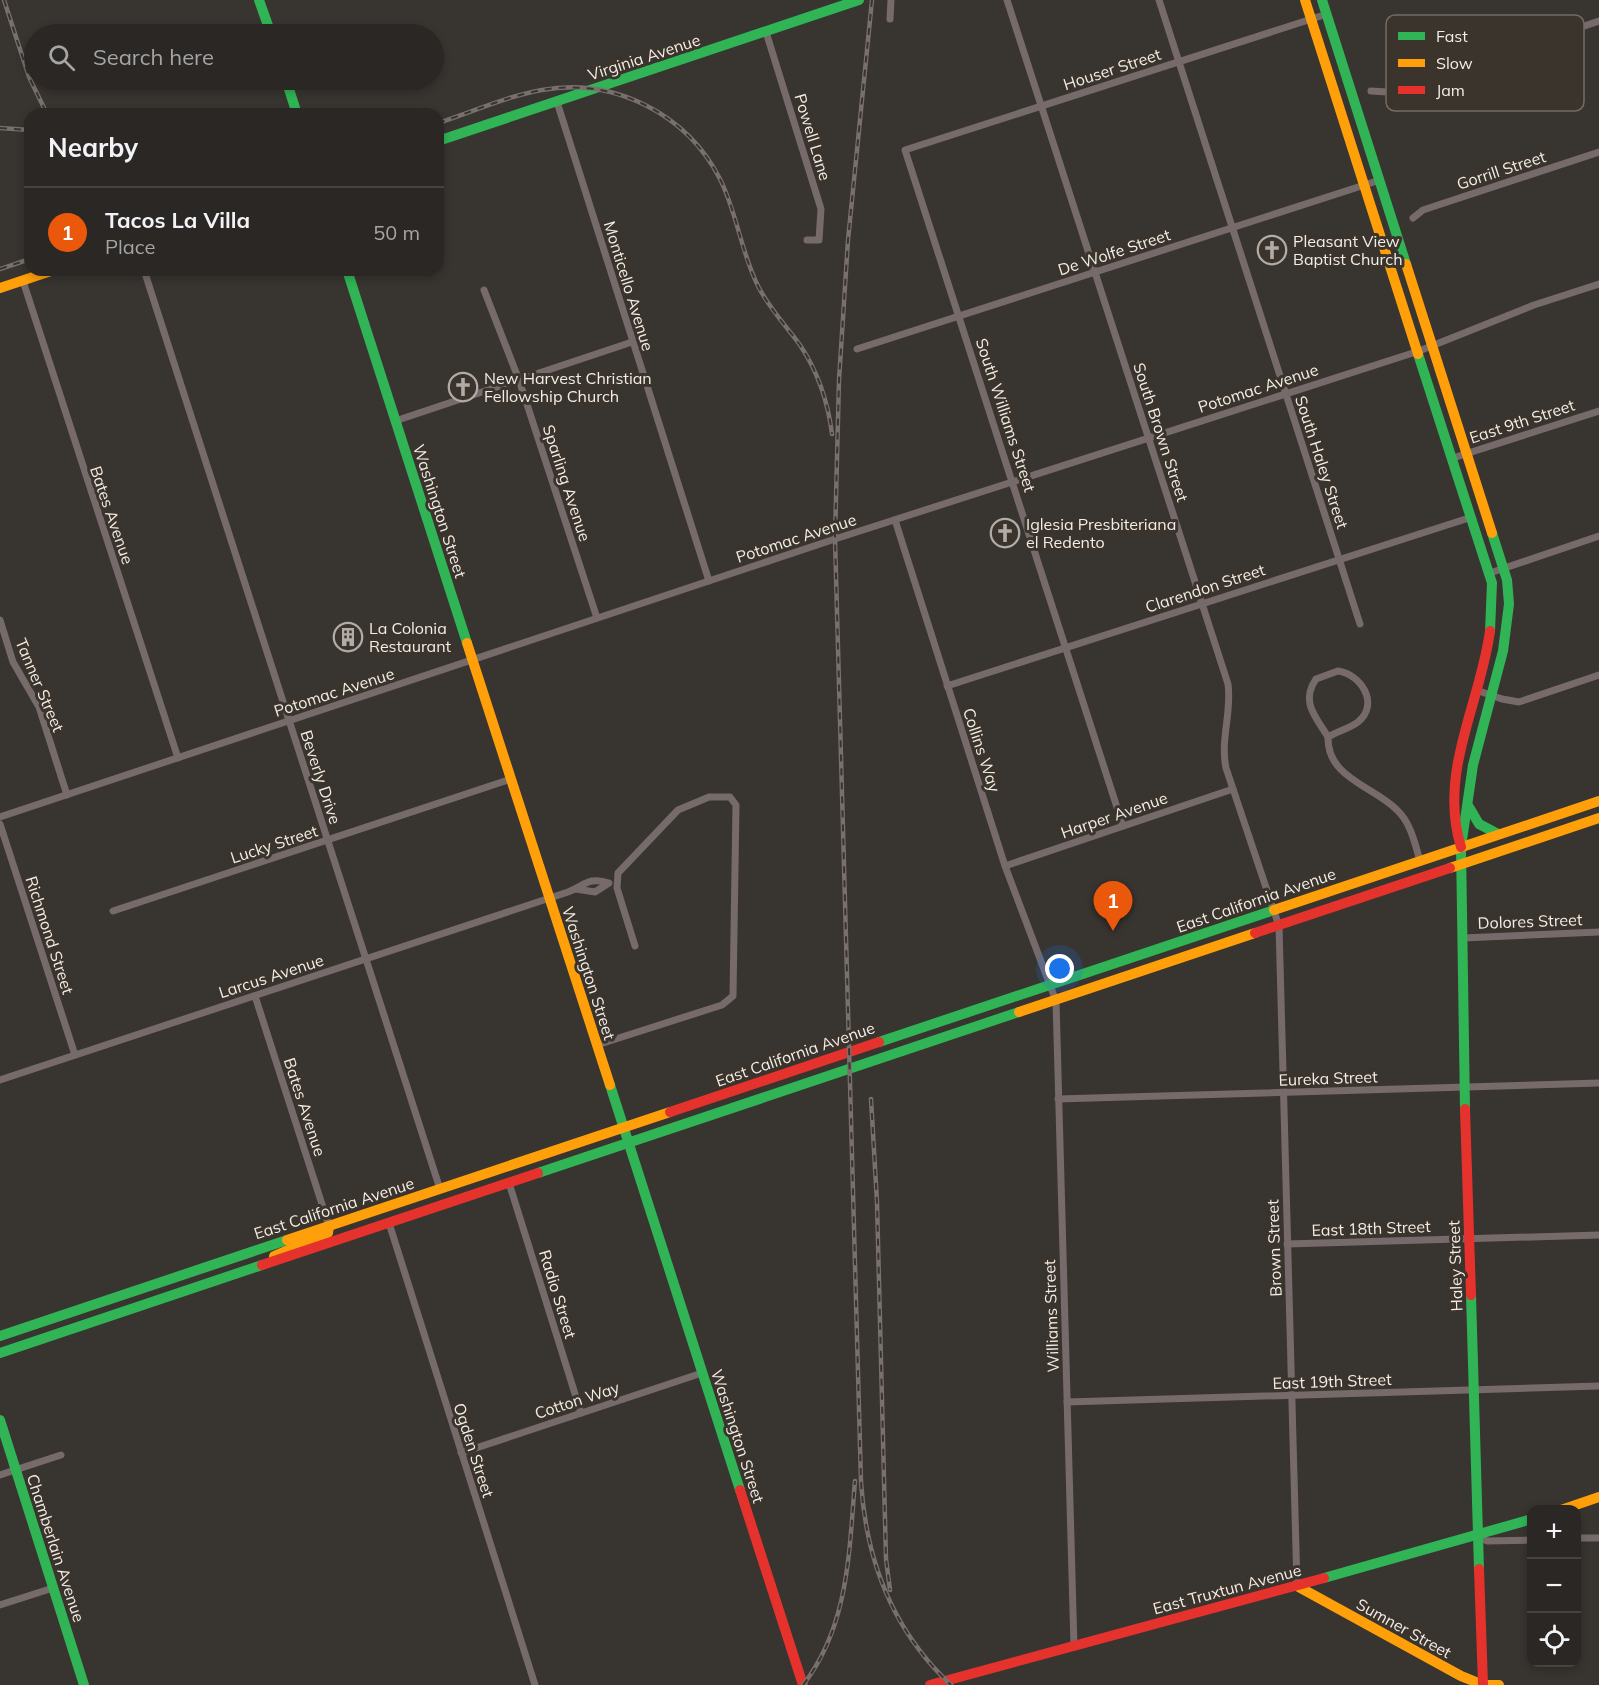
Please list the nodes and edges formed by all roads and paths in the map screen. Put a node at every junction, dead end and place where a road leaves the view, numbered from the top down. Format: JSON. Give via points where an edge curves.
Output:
{"nodes":[{"id":1,"x":259,"y":0,"type":"edge"},
{"id":2,"x":859,"y":0,"type":"edge"},
{"id":3,"x":891,"y":0,"type":"edge"},
{"id":4,"x":1007,"y":0,"type":"edge"},
{"id":5,"x":1159,"y":0,"type":"edge"},
{"id":6,"x":1305,"y":0,"type":"edge"},
{"id":7,"x":1322,"y":0,"type":"edge"},
{"id":8,"x":1327,"y":14,"type":"junction"},
{"id":9,"x":890,"y":19,"type":"dead end"},
{"id":10,"x":1311,"y":19,"type":"junction"},
{"id":11,"x":1599,"y":21,"type":"edge"},
{"id":12,"x":267,"y":24,"type":"edge"},
{"id":13,"x":1584,"y":26,"type":"edge"},
{"id":14,"x":766,"y":32,"type":"junction"},
{"id":15,"x":1179,"y":62,"type":"junction"},
{"id":16,"x":289,"y":90,"type":"edge"},
{"id":17,"x":1371,"y":91,"type":"dead end"},
{"id":18,"x":1386,"y":92,"type":"edge"},
{"id":19,"x":557,"y":102,"type":"junction"},
{"id":20,"x":1042,"y":106,"type":"junction"},
{"id":21,"x":295,"y":108,"type":"edge"},
{"id":22,"x":444,"y":139,"type":"edge"},
{"id":23,"x":905,"y":150,"type":"joint"},
{"id":24,"x":1599,"y":152,"type":"edge"},
{"id":25,"x":1380,"y":180,"type":"junction"},
{"id":26,"x":1365,"y":185,"type":"junction"},
{"id":27,"x":1413,"y":218,"type":"dead end"},
{"id":28,"x":1232,"y":228,"type":"junction"},
{"id":29,"x":807,"y":240,"type":"dead end"},
{"id":30,"x":1095,"y":272,"type":"junction"},
{"id":31,"x":35,"y":276,"type":"edge"},
{"id":32,"x":146,"y":276,"type":"edge"},
{"id":33,"x":349,"y":276,"type":"edge"},
{"id":34,"x":23,"y":280,"type":"junction"},
{"id":35,"x":1599,"y":284,"type":"edge"},
{"id":36,"x":0,"y":288,"type":"edge"},
{"id":37,"x":484,"y":290,"type":"dead end"},
{"id":38,"x":958,"y":316,"type":"junction"},
{"id":39,"x":632,"y":342,"type":"junction"},
{"id":40,"x":1433,"y":345,"type":"junction"},
{"id":41,"x":857,"y":349,"type":"dead end"},
{"id":42,"x":1419,"y":351,"type":"junction"},
{"id":43,"x":519,"y":380,"type":"junction"},
{"id":44,"x":1286,"y":393,"type":"junction"},
{"id":45,"x":1599,"y":411,"type":"edge"},
{"id":46,"x":395,"y":422,"type":"junction"},
{"id":47,"x":1149,"y":437,"type":"junction"},
{"id":48,"x":1467,"y":454,"type":"junction"},
{"id":49,"x":1454,"y":458,"type":"junction"},
{"id":50,"x":1014,"y":481,"type":"junction"},
{"id":51,"x":1472,"y":517,"type":"junction"},
{"id":52,"x":895,"y":520,"type":"junction"},
{"id":53,"x":1599,"y":536,"type":"edge"},
{"id":54,"x":1339,"y":559,"type":"junction"},
{"id":55,"x":1504,"y":568,"type":"junction"},
{"id":56,"x":1490,"y":573,"type":"junction"},
{"id":57,"x":709,"y":581,"type":"junction"},
{"id":58,"x":1203,"y":603,"type":"junction"},
{"id":59,"x":597,"y":618,"type":"junction"},
{"id":60,"x":0,"y":620,"type":"edge"},
{"id":61,"x":1360,"y":624,"type":"dead end"},
{"id":62,"x":1066,"y":648,"type":"junction"},
{"id":63,"x":472,"y":660,"type":"junction"},
{"id":64,"x":1599,"y":675,"type":"edge"},
{"id":65,"x":947,"y":686,"type":"junction"},
{"id":66,"x":1476,"y":690,"type":"junction"},
{"id":67,"x":1491,"y":695,"type":"junction"},
{"id":68,"x":289,"y":721,"type":"junction"},
{"id":69,"x":1328,"y":737,"type":"junction"},
{"id":70,"x":178,"y":758,"type":"junction"},
{"id":71,"x":511,"y":779,"type":"junction"},
{"id":72,"x":1233,"y":789,"type":"junction"},
{"id":73,"x":67,"y":795,"type":"junction"},
{"id":74,"x":1599,"y":801,"type":"edge"},
{"id":75,"x":1469,"y":805,"type":"junction"},
{"id":76,"x":0,"y":817,"type":"edge"},
{"id":77,"x":1599,"y":818,"type":"edge"},
{"id":78,"x":0,"y":824,"type":"edge"},
{"id":79,"x":1123,"y":826,"type":"junction"},
{"id":80,"x":1498,"y":834,"type":"junction"},
{"id":81,"x":328,"y":840,"type":"junction"},
{"id":82,"x":1461,"y":847,"type":"junction"},
{"id":83,"x":1420,"y":861,"type":"junction"},
{"id":84,"x":1461,"y":865,"type":"junction"},
{"id":85,"x":1005,"y":866,"type":"junction"},
{"id":86,"x":612,"y":883,"type":"junction"},
{"id":87,"x":576,"y":889,"type":"junction"},
{"id":88,"x":549,"y":898,"type":"junction"},
{"id":89,"x":1274,"y":910,"type":"junction"},
{"id":90,"x":113,"y":911,"type":"dead end"},
{"id":91,"x":1280,"y":926,"type":"junction"},
{"id":92,"x":1599,"y":932,"type":"edge"},
{"id":93,"x":1463,"y":938,"type":"junction"},
{"id":94,"x":635,"y":946,"type":"dead end"},
{"id":95,"x":366,"y":959,"type":"junction"},
{"id":96,"x":1049,"y":986,"type":"junction"},
{"id":97,"x":255,"y":996,"type":"junction"},
{"id":98,"x":1056,"y":1001,"type":"junction"},
{"id":99,"x":597,"y":1046,"type":"junction"},
{"id":100,"x":75,"y":1055,"type":"junction"},
{"id":101,"x":0,"y":1080,"type":"edge"},
{"id":102,"x":1599,"y":1083,"type":"edge"},
{"id":103,"x":1464,"y":1087,"type":"junction"},
{"id":104,"x":1283,"y":1093,"type":"junction"},
{"id":105,"x":1058,"y":1099,"type":"junction"},
{"id":106,"x":623,"y":1128,"type":"junction"},
{"id":107,"x":629,"y":1143,"type":"junction"},
{"id":108,"x":509,"y":1183,"type":"junction"},
{"id":109,"x":440,"y":1189,"type":"junction"},
{"id":110,"x":389,"y":1223,"type":"junction"},
{"id":111,"x":329,"y":1226,"type":"junction"},
{"id":112,"x":1599,"y":1235,"type":"edge"},
{"id":113,"x":1469,"y":1239,"type":"junction"},
{"id":114,"x":1287,"y":1244,"type":"junction"},
{"id":115,"x":265,"y":1247,"type":"junction"},
{"id":116,"x":265,"y":1264,"type":"junction"},
{"id":117,"x":202,"y":1286,"type":"junction"},
{"id":118,"x":0,"y":1336,"type":"edge"},
{"id":119,"x":0,"y":1353,"type":"edge"},
{"id":120,"x":702,"y":1373,"type":"junction"},
{"id":121,"x":1599,"y":1386,"type":"edge"},
{"id":122,"x":1473,"y":1390,"type":"junction"},
{"id":123,"x":1292,"y":1395,"type":"junction"},
{"id":124,"x":1067,"y":1402,"type":"junction"},
{"id":125,"x":581,"y":1413,"type":"junction"},
{"id":126,"x":0,"y":1420,"type":"edge"},
{"id":127,"x":461,"y":1453,"type":"junction"},
{"id":128,"x":61,"y":1455,"type":"dead end"},
{"id":129,"x":15,"y":1470,"type":"junction"},
{"id":130,"x":0,"y":1475,"type":"edge"},
{"id":131,"x":1599,"y":1497,"type":"edge"},
{"id":132,"x":1574,"y":1505,"type":"edge"},
{"id":133,"x":1527,"y":1521,"type":"edge"},
{"id":134,"x":1478,"y":1536,"type":"junction"},
{"id":135,"x":1581,"y":1538,"type":"edge"},
{"id":136,"x":1599,"y":1538,"type":"edge"},
{"id":137,"x":1527,"y":1540,"type":"edge"},
{"id":138,"x":1297,"y":1586,"type":"junction"},
{"id":139,"x":53,"y":1588,"type":"junction"},
{"id":140,"x":0,"y":1605,"type":"edge"},
{"id":141,"x":1074,"y":1647,"type":"junction"},
{"id":142,"x":84,"y":1685,"type":"edge"},
{"id":143,"x":535,"y":1685,"type":"edge"},
{"id":144,"x":804,"y":1685,"type":"edge"},
{"id":145,"x":930,"y":1685,"type":"edge"},
{"id":146,"x":1483,"y":1685,"type":"edge"},
{"id":147,"x":1499,"y":1685,"type":"edge"}],
"edges":[{"from":1,"to":12,"type":"street"},
{"from":2,"to":14,"type":"street","name":"Virginia Avenue"},
{"from":3,"to":9,"type":"street"},
{"from":4,"to":20,"type":"street","name":"South Brown Street"},
{"from":5,"to":15,"type":"street","name":"South Haley Street"},
{"from":6,"to":10,"type":"street"},
{"from":7,"to":8,"type":"street"},
{"from":8,"to":10,"type":"street","name":"Houser Street"},
{"from":8,"to":25,"type":"street"},
{"from":10,"to":15,"type":"street","name":"Houser Street"},
{"from":10,"to":26,"type":"street"},
{"from":11,"to":13,"type":"street"},
{"from":14,"to":19,"type":"street","name":"Virginia Avenue"},
{"from":14,"to":29,"type":"street","name":"Powell Lane","via":[[821,209],[819,240]]},
{"from":15,"to":20,"type":"street","name":"Houser Street"},
{"from":15,"to":28,"type":"street","name":"South Haley Street"},
{"from":16,"to":21,"type":"street"},
{"from":17,"to":18,"type":"street"},
{"from":19,"to":22,"type":"street","name":"Virginia Avenue"},
{"from":19,"to":39,"type":"street","name":"Monticello Avenue"},
{"from":20,"to":23,"type":"street","name":"Houser Street"},
{"from":20,"to":30,"type":"street","name":"South Brown Street"},
{"from":23,"to":38,"type":"street","name":"South Williams Street"},
{"from":24,"to":27,"type":"street","name":"Gorrill Street","via":[[1423,210]]},
{"from":25,"to":26,"type":"street","name":"De Wolfe Street"},
{"from":25,"to":40,"type":"street"},
{"from":26,"to":28,"type":"street","name":"De Wolfe Street"},
{"from":26,"to":42,"type":"street"},
{"from":28,"to":30,"type":"street","name":"De Wolfe Street"},
{"from":28,"to":44,"type":"street","name":"South Haley Street"},
{"from":30,"to":38,"type":"street","name":"De Wolfe Street"},
{"from":30,"to":47,"type":"street","name":"South Brown Street"},
{"from":31,"to":34,"type":"street"},
{"from":32,"to":68,"type":"street","name":"Beverly Drive"},
{"from":33,"to":46,"type":"street","name":"Washington Street"},
{"from":34,"to":36,"type":"street"},
{"from":34,"to":70,"type":"street","name":"Bates Avenue"},
{"from":35,"to":40,"type":"street","name":"Potomac Avenue"},
{"from":37,"to":43,"type":"street","name":"Sparling Avenue"},
{"from":38,"to":41,"type":"street","name":"De Wolfe Street"},
{"from":38,"to":50,"type":"street","name":"South Williams Street"},
{"from":39,"to":43,"type":"street"},
{"from":39,"to":57,"type":"street","name":"Monticello Avenue"},
{"from":40,"to":42,"type":"street","name":"Potomac Avenue"},
{"from":40,"to":48,"type":"street"},
{"from":42,"to":44,"type":"street","name":"Potomac Avenue"},
{"from":42,"to":49,"type":"street"},
{"from":43,"to":46,"type":"street"},
{"from":43,"to":59,"type":"street","name":"Sparling Avenue"},
{"from":44,"to":47,"type":"street","name":"Potomac Avenue"},
{"from":44,"to":54,"type":"street","name":"South Haley Street"},
{"from":45,"to":48,"type":"street","name":"East 9th Street"},
{"from":46,"to":63,"type":"street","name":"Washington Street"},
{"from":47,"to":50,"type":"street","name":"Potomac Avenue"},
{"from":47,"to":58,"type":"street","name":"South Brown Street"},
{"from":48,"to":49,"type":"street","name":"East 9th Street"},
{"from":48,"to":55,"type":"street"},
{"from":49,"to":51,"type":"street"},
{"from":50,"to":52,"type":"street","name":"Potomac Avenue"},
{"from":50,"to":62,"type":"street","name":"South Williams Street"},
{"from":51,"to":54,"type":"street","name":"Clarendon Street"},
{"from":51,"to":56,"type":"street"},
{"from":52,"to":57,"type":"street","name":"Potomac Avenue"},
{"from":52,"to":65,"type":"street","name":"Collins Way"},
{"from":53,"to":55,"type":"street"},
{"from":54,"to":58,"type":"street","name":"Clarendon Street"},
{"from":54,"to":61,"type":"street","name":"South Haley Street"},
{"from":55,"to":56,"type":"street"},
{"from":55,"to":67,"type":"street","via":[[1510,596],[1508,632]]},
{"from":56,"to":66,"type":"street","via":[[1490,628]]},
{"from":57,"to":59,"type":"street","name":"Potomac Avenue"},
{"from":58,"to":62,"type":"street","name":"Clarendon Street"},
{"from":58,"to":72,"type":"street","name":"South Brown Street","via":[[1228,684],[1230,709],[1223,746]]},
{"from":59,"to":63,"type":"street","name":"Potomac Avenue"},
{"from":60,"to":73,"type":"street","name":"Tanner Street","via":[[14,662],[39,707]]},
{"from":62,"to":65,"type":"street","name":"Clarendon Street"},
{"from":62,"to":79,"type":"street","name":"South Williams Street"},
{"from":63,"to":68,"type":"street","name":"Potomac Avenue"},
{"from":63,"to":71,"type":"street","name":"Washington Street"},
{"from":64,"to":67,"type":"street","via":[[1519,702]]},
{"from":65,"to":85,"type":"street","name":"Collins Way"},
{"from":66,"to":67,"type":"street"},
{"from":66,"to":82,"type":"street","via":[[1457,755],[1455,832]]},
{"from":67,"to":75,"type":"street","via":[[1473,764]]},
{"from":68,"to":70,"type":"street","name":"Potomac Avenue"},
{"from":68,"to":81,"type":"street","name":"Beverly Drive"},
{"from":69,"to":69,"type":"street","via":[[1359,722],[1366,708],[1362,684],[1344,672],[1324,674],[1310,689],[1311,714]]},
{"from":69,"to":83,"type":"street","via":[[1336,767],[1389,803],[1404,819]]},
{"from":70,"to":73,"type":"street","name":"Potomac Avenue"},
{"from":71,"to":81,"type":"street","name":"Lucky Street"},
{"from":71,"to":88,"type":"street","name":"Washington Street"},
{"from":72,"to":79,"type":"street","name":"Harper Avenue"},
{"from":72,"to":89,"type":"street","name":"South Brown Street"},
{"from":73,"to":76,"type":"street","name":"Potomac Avenue"},
{"from":74,"to":80,"type":"street","name":"East California Avenue"},
{"from":75,"to":80,"type":"street","via":[[1479,824]]},
{"from":75,"to":82,"type":"street"},
{"from":77,"to":84,"type":"street","name":"East California Avenue"},
{"from":78,"to":100,"type":"street","name":"Richmond Street"},
{"from":79,"to":85,"type":"street","name":"Harper Avenue"},
{"from":80,"to":82,"type":"street","name":"East California Avenue"},
{"from":81,"to":90,"type":"street","name":"Lucky Street"},
{"from":81,"to":95,"type":"street","name":"Beverly Drive"},
{"from":82,"to":83,"type":"street","name":"East California Avenue"},
{"from":82,"to":84,"type":"street","name":"Haley Street"},
{"from":83,"to":89,"type":"street","name":"East California Avenue"},
{"from":84,"to":91,"type":"street","name":"East California Avenue"},
{"from":84,"to":93,"type":"street","name":"Haley Street"},
{"from":85,"to":96,"type":"street","name":"Collins Way"},
{"from":86,"to":87,"type":"street","via":[[595,892]]},
{"from":86,"to":87,"type":"street","via":[[594,879]]},
{"from":86,"to":94,"type":"street"},
{"from":86,"to":99,"type":"street","via":[[678,810],[718,795],[735,802],[733,996],[722,1005]]},
{"from":87,"to":88,"type":"street","name":"Larcus Avenue"},
{"from":88,"to":95,"type":"street","name":"Larcus Avenue"},
{"from":88,"to":99,"type":"street","name":"Washington Street"},
{"from":89,"to":91,"type":"street","name":"Brown Street"},
{"from":89,"to":96,"type":"street","name":"East California Avenue"},
{"from":91,"to":98,"type":"street","name":"East California Avenue"},
{"from":91,"to":104,"type":"street","name":"Brown Street"},
{"from":92,"to":93,"type":"street","name":"Dolores Street"},
{"from":93,"to":103,"type":"street","name":"Haley Street"},
{"from":95,"to":97,"type":"street","name":"Larcus Avenue"},
{"from":95,"to":109,"type":"street","name":"Beverly Drive"},
{"from":96,"to":98,"type":"street","name":"Williams Street"},
{"from":96,"to":106,"type":"street","name":"East California Avenue"},
{"from":97,"to":100,"type":"street","name":"Larcus Avenue"},
{"from":97,"to":111,"type":"street","name":"Bates Avenue"},
{"from":98,"to":105,"type":"street","name":"Williams Street"},
{"from":98,"to":107,"type":"street","name":"East California Avenue"},
{"from":99,"to":106,"type":"street","name":"Washington Street"},
{"from":100,"to":101,"type":"street","name":"Larcus Avenue"},
{"from":102,"to":103,"type":"street","name":"Eureka Street"},
{"from":103,"to":104,"type":"street","name":"Eureka Street"},
{"from":103,"to":113,"type":"street","name":"Haley Street"},
{"from":104,"to":105,"type":"street","name":"Eureka Street"},
{"from":104,"to":114,"type":"street","name":"Brown Street"},
{"from":105,"to":124,"type":"street","name":"Williams Street"},
{"from":106,"to":107,"type":"street","name":"Washington Street"},
{"from":106,"to":109,"type":"street","name":"East California Avenue"},
{"from":107,"to":108,"type":"street","name":"East California Avenue"},
{"from":107,"to":120,"type":"street","name":"Washington Street"},
{"from":108,"to":110,"type":"street","name":"East California Avenue"},
{"from":108,"to":125,"type":"street","name":"Radio Street"},
{"from":109,"to":111,"type":"street","name":"East California Avenue"},
{"from":110,"to":116,"type":"street","name":"East California Avenue"},
{"from":110,"to":127,"type":"street","name":"Ogden Street"},
{"from":111,"to":115,"type":"street","name":"East California Avenue"},
{"from":111,"to":116,"type":"street","via":[[328,1233],[320,1238],[278,1252]]},
{"from":112,"to":113,"type":"street","name":"East 18th Street"},
{"from":113,"to":114,"type":"street","name":"East 18th Street"},
{"from":113,"to":122,"type":"street","name":"Haley Street"},
{"from":114,"to":123,"type":"street","name":"Brown Street"},
{"from":115,"to":117,"type":"street","via":[[209,1274]]},
{"from":115,"to":118,"type":"street","name":"East California Avenue"},
{"from":116,"to":117,"type":"street","name":"East California Avenue"},
{"from":117,"to":119,"type":"street","name":"East California Avenue"},
{"from":120,"to":125,"type":"street","name":"Cotton Way"},
{"from":120,"to":144,"type":"street","name":"Washington Street"},
{"from":121,"to":122,"type":"street","name":"East 19th Street"},
{"from":122,"to":123,"type":"street","name":"East 19th Street"},
{"from":122,"to":134,"type":"street","name":"Haley Street"},
{"from":123,"to":124,"type":"street","name":"East 19th Street"},
{"from":123,"to":138,"type":"street","name":"Brown Street"},
{"from":124,"to":141,"type":"street","name":"Williams Street"},
{"from":125,"to":127,"type":"street","name":"Cotton Way"},
{"from":126,"to":129,"type":"street","name":"Chamberlain Avenue"},
{"from":127,"to":143,"type":"street","name":"Ogden Street"},
{"from":128,"to":129,"type":"street"},
{"from":129,"to":130,"type":"street"},
{"from":129,"to":139,"type":"street","name":"Chamberlain Avenue"},
{"from":131,"to":132,"type":"street"},
{"from":133,"to":134,"type":"street","name":"East Truxtun Avenue"},
{"from":134,"to":137,"type":"street","via":[[1487,1541]]},
{"from":134,"to":138,"type":"street","name":"East Truxtun Avenue"},
{"from":134,"to":146,"type":"street","name":"Haley Street"},
{"from":135,"to":136,"type":"street"},
{"from":138,"to":141,"type":"street","name":"East Truxtun Avenue"},
{"from":138,"to":146,"type":"street","name":"Sumner Street"},
{"from":139,"to":140,"type":"street"},
{"from":139,"to":142,"type":"street","name":"Chamberlain Avenue"},
{"from":141,"to":145,"type":"street","name":"East Truxtun Avenue"},
{"from":146,"to":147,"type":"street","name":"Sumner Street"}]}
